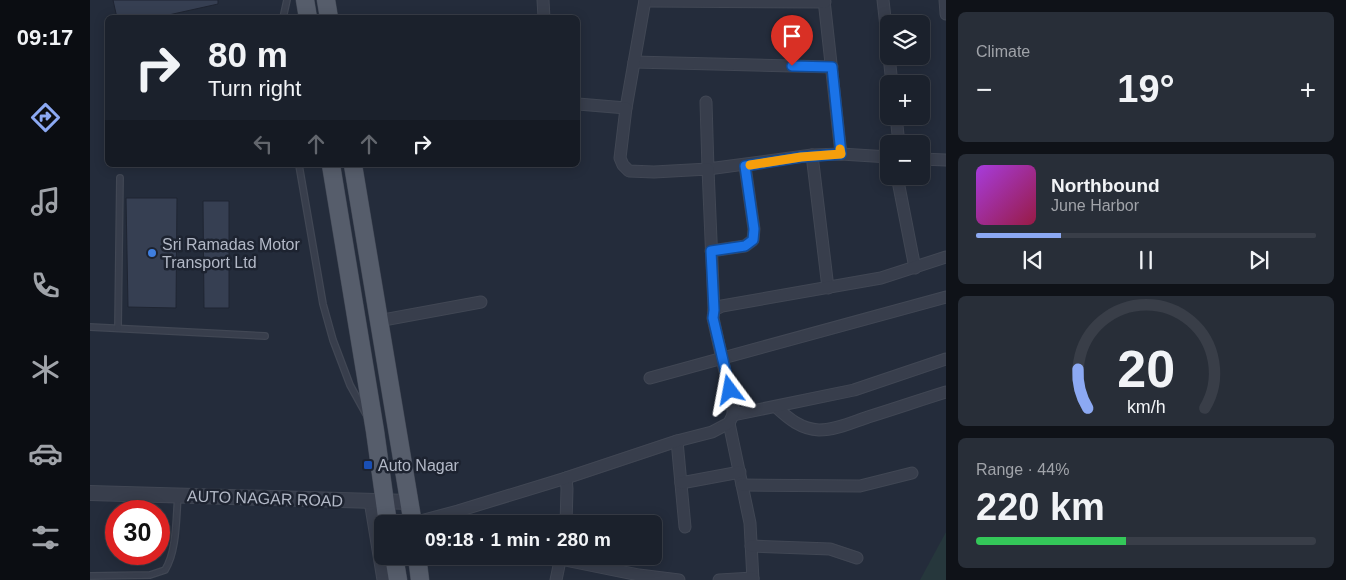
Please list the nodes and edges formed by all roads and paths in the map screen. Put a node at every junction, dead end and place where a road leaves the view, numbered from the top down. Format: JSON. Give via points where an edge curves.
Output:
{"nodes":[{"id":1,"x":287,"y":0,"type":"edge"},
{"id":2,"x":305,"y":0,"type":"edge"},
{"id":3,"x":326,"y":0,"type":"edge"},
{"id":4,"x":543,"y":0,"type":"edge"},
{"id":5,"x":883,"y":0,"type":"edge"},
{"id":6,"x":945,"y":0,"type":"edge"},
{"id":7,"x":645,"y":1,"type":"edge"},
{"id":8,"x":686,"y":1,"type":"edge"},
{"id":9,"x":824,"y":1,"type":"edge"},
{"id":10,"x":946,"y":14,"type":"edge"},
{"id":11,"x":284,"y":15,"type":"edge"},
{"id":12,"x":308,"y":15,"type":"edge"},
{"id":13,"x":328,"y":15,"type":"edge"},
{"id":14,"x":544,"y":15,"type":"edge"},
{"id":15,"x":885,"y":15,"type":"edge"},
{"id":16,"x":634,"y":62,"type":"junction"},
{"id":17,"x":832,"y":67,"type":"junction"},
{"id":18,"x":706,"y":102,"type":"dead end"},
{"id":19,"x":580,"y":104,"type":"edge"},
{"id":20,"x":626,"y":108,"type":"junction"},
{"id":21,"x":841,"y":154,"type":"junction"},
{"id":22,"x":812,"y":156,"type":"junction"},
{"id":23,"x":880,"y":156,"type":"edge"},
{"id":24,"x":930,"y":159,"type":"edge"},
{"id":25,"x":946,"y":160,"type":"edge"},
{"id":26,"x":745,"y":166,"type":"junction"},
{"id":27,"x":299,"y":167,"type":"edge"},
{"id":28,"x":331,"y":167,"type":"edge"},
{"id":29,"x":353,"y":167,"type":"edge"},
{"id":30,"x":708,"y":169,"type":"junction"},
{"id":31,"x":120,"y":178,"type":"dead end"},
{"id":32,"x":899,"y":185,"type":"edge"},
{"id":33,"x":711,"y":251,"type":"junction"},
{"id":34,"x":946,"y":257,"type":"edge"},
{"id":35,"x":914,"y":268,"type":"junction"},
{"id":36,"x":828,"y":288,"type":"junction"},
{"id":37,"x":946,"y":296,"type":"edge"},
{"id":38,"x":481,"y":302,"type":"dead end"},
{"id":39,"x":714,"y":310,"type":"junction"},
{"id":40,"x":378,"y":321,"type":"junction"},
{"id":41,"x":90,"y":327,"type":"edge"},
{"id":42,"x":118,"y":328,"type":"junction"},
{"id":43,"x":265,"y":336,"type":"dead end"},
{"id":44,"x":722,"y":357,"type":"junction"},
{"id":45,"x":946,"y":359,"type":"edge"},
{"id":46,"x":650,"y":378,"type":"dead end"},
{"id":47,"x":946,"y":392,"type":"edge"},
{"id":48,"x":776,"y":407,"type":"junction"},
{"id":49,"x":731,"y":419,"type":"junction"},
{"id":50,"x":375,"y":431,"type":"junction"},
{"id":51,"x":677,"y":441,"type":"junction"},
{"id":52,"x":740,"y":472,"type":"junction"},
{"id":53,"x":912,"y":473,"type":"dead end"},
{"id":54,"x":566,"y":478,"type":"junction"},
{"id":55,"x":681,"y":483,"type":"junction"},
{"id":56,"x":742,"y":484,"type":"junction"},
{"id":57,"x":90,"y":493,"type":"edge"},
{"id":58,"x":178,"y":495,"type":"junction"},
{"id":59,"x":377,"y":501,"type":"junction"},
{"id":60,"x":410,"y":502,"type":"junction"},
{"id":61,"x":384,"y":515,"type":"edge"},
{"id":62,"x":412,"y":515,"type":"edge"},
{"id":63,"x":443,"y":515,"type":"edge"},
{"id":64,"x":566,"y":515,"type":"edge"},
{"id":65,"x":684,"y":526,"type":"dead end"},
{"id":66,"x":751,"y":546,"type":"junction"},
{"id":67,"x":857,"y":558,"type":"dead end"},
{"id":68,"x":396,"y":565,"type":"edge"},
{"id":69,"x":418,"y":565,"type":"edge"},
{"id":70,"x":559,"y":565,"type":"edge"},
{"id":71,"x":596,"y":565,"type":"edge"},
{"id":72,"x":90,"y":576,"type":"edge"},
{"id":73,"x":753,"y":579,"type":"edge"},
{"id":74,"x":383,"y":580,"type":"edge"},
{"id":75,"x":398,"y":580,"type":"edge"},
{"id":76,"x":420,"y":580,"type":"edge"},
{"id":77,"x":556,"y":580,"type":"edge"},
{"id":78,"x":679,"y":580,"type":"edge"},
{"id":79,"x":719,"y":580,"type":"edge"}],
"edges":[{"from":1,"to":11,"type":"lane"},
{"from":2,"to":12,"type":"main road"},
{"from":3,"to":13,"type":"main road"},
{"from":4,"to":14,"type":"street"},
{"from":5,"to":15,"type":"street"},
{"from":6,"to":10,"type":"street"},
{"from":7,"to":8,"type":"street"},
{"from":7,"to":16,"type":"street"},
{"from":8,"to":9,"type":"street"},
{"from":9,"to":17,"type":"street"},
{"from":16,"to":17,"type":"street"},
{"from":16,"to":20,"type":"street"},
{"from":17,"to":21,"type":"street"},
{"from":18,"to":30,"type":"street"},
{"from":19,"to":20,"type":"street"},
{"from":20,"to":30,"type":"street","via":[[620,158],[629,171]]},
{"from":21,"to":22,"type":"street"},
{"from":21,"to":23,"type":"street"},
{"from":22,"to":26,"type":"street"},
{"from":22,"to":36,"type":"street"},
{"from":24,"to":25,"type":"street"},
{"from":26,"to":30,"type":"street"},
{"from":26,"to":33,"type":"street","via":[[753,240],[745,246]]},
{"from":27,"to":50,"type":"lane","via":[[323,304],[333,340],[350,385]]},
{"from":28,"to":50,"type":"main road"},
{"from":29,"to":40,"type":"main road"},
{"from":30,"to":33,"type":"street"},
{"from":31,"to":42,"type":"lane"},
{"from":32,"to":35,"type":"street"},
{"from":33,"to":39,"type":"street"},
{"from":34,"to":35,"type":"street"},
{"from":35,"to":36,"type":"street"},
{"from":36,"to":39,"type":"street"},
{"from":37,"to":44,"type":"street"},
{"from":38,"to":40,"type":"street"},
{"from":39,"to":44,"type":"street"},
{"from":40,"to":60,"type":"main road"},
{"from":41,"to":42,"type":"lane"},
{"from":42,"to":43,"type":"lane"},
{"from":44,"to":46,"type":"street"},
{"from":44,"to":49,"type":"street","via":[[733,407]]},
{"from":45,"to":48,"type":"street","via":[[854,390]]},
{"from":47,"to":48,"type":"street","via":[[848,424],[819,430],[799,425]]},
{"from":48,"to":49,"type":"street"},
{"from":49,"to":51,"type":"street","via":[[712,432]]},
{"from":49,"to":52,"type":"street"},
{"from":50,"to":59,"type":"main road"},
{"from":51,"to":54,"type":"street"},
{"from":51,"to":55,"type":"street"},
{"from":52,"to":55,"type":"street"},
{"from":52,"to":56,"type":"street"},
{"from":53,"to":56,"type":"street","via":[[860,486]]},
{"from":54,"to":63,"type":"street"},
{"from":54,"to":64,"type":"street"},
{"from":55,"to":65,"type":"street"},
{"from":56,"to":66,"type":"street"},
{"from":57,"to":58,"type":"street","name":"AUTO NAGAR ROAD"},
{"from":58,"to":59,"type":"street","name":"AUTO NAGAR ROAD"},
{"from":58,"to":72,"type":"lane","via":[[172,553],[166,570],[150,575]]},
{"from":59,"to":60,"type":"street","name":"AUTO NAGAR ROAD"},
{"from":59,"to":61,"type":"main road"},
{"from":59,"to":74,"type":"street"},
{"from":60,"to":62,"type":"main road"},
{"from":66,"to":67,"type":"street","via":[[830,549]]},
{"from":66,"to":73,"type":"street"},
{"from":68,"to":75,"type":"main road"},
{"from":69,"to":76,"type":"main road"},
{"from":70,"to":77,"type":"street"},
{"from":71,"to":78,"type":"street"},
{"from":73,"to":79,"type":"street"}]}
